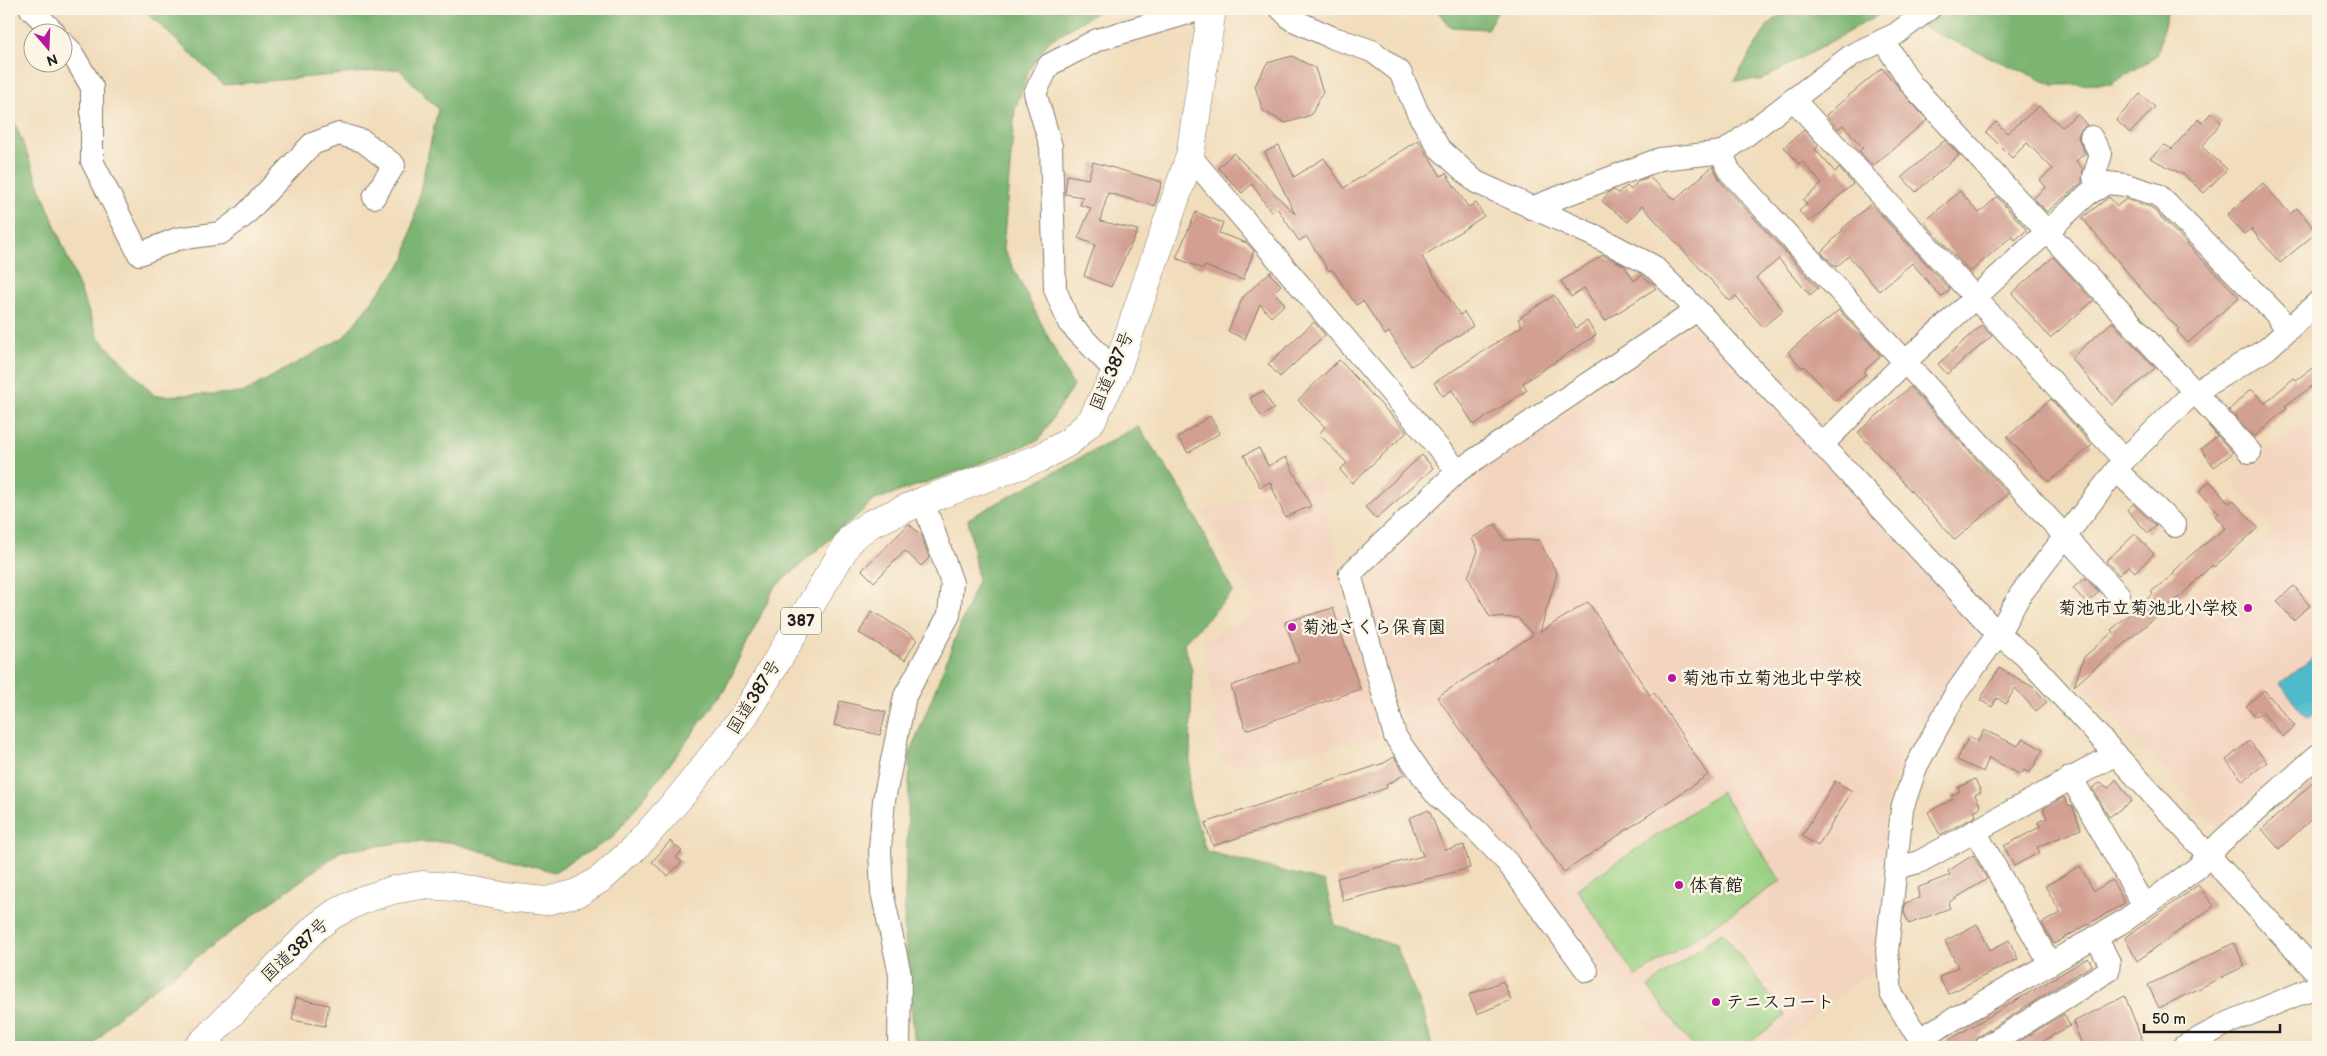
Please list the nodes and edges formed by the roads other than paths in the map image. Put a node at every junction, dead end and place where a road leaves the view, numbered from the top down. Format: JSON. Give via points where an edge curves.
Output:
{"nodes":[{"id":1,"x":31,"y":9,"type":"edge"},
{"id":2,"x":1202,"y":9,"type":"edge"},
{"id":3,"x":1212,"y":9,"type":"edge"},
{"id":4,"x":1281,"y":9,"type":"edge"},
{"id":5,"x":1929,"y":9,"type":"edge"},
{"id":6,"x":44,"y":22,"type":"edge"},
{"id":7,"x":1883,"y":40,"type":"junction"},
{"id":8,"x":72,"y":57,"type":"edge"},
{"id":9,"x":1793,"y":99,"type":"junction"},
{"id":10,"x":2090,"y":137,"type":"dead end"},
{"id":11,"x":1721,"y":152,"type":"junction"},
{"id":12,"x":1190,"y":156,"type":"junction"},
{"id":13,"x":2097,"y":188,"type":"junction"},
{"id":14,"x":374,"y":197,"type":"dead end"},
{"id":15,"x":1531,"y":208,"type":"junction"},
{"id":16,"x":2048,"y":233,"type":"junction"},
{"id":17,"x":1976,"y":298,"type":"junction"},
{"id":18,"x":2318,"y":302,"type":"edge"},
{"id":19,"x":1697,"y":310,"type":"junction"},
{"id":20,"x":2288,"y":330,"type":"junction"},
{"id":21,"x":1905,"y":362,"type":"junction"},
{"id":22,"x":1116,"y":372,"type":"junction"},
{"id":23,"x":2194,"y":392,"type":"junction"},
{"id":24,"x":1822,"y":445,"type":"junction"},
{"id":25,"x":2250,"y":452,"type":"dead end"},
{"id":26,"x":2120,"y":465,"type":"junction"},
{"id":27,"x":1458,"y":471,"type":"junction"},
{"id":28,"x":923,"y":501,"type":"junction"},
{"id":29,"x":2175,"y":526,"type":"dead end"},
{"id":30,"x":2067,"y":536,"type":"junction"},
{"id":31,"x":2119,"y":595,"type":"dead end"},
{"id":32,"x":1998,"y":634,"type":"junction"},
{"id":33,"x":2116,"y":754,"type":"junction"},
{"id":34,"x":2318,"y":754,"type":"edge"},
{"id":35,"x":2071,"y":777,"type":"junction"},
{"id":36,"x":1975,"y":831,"type":"junction"},
{"id":37,"x":2209,"y":856,"type":"junction"},
{"id":38,"x":1897,"y":868,"type":"junction"},
{"id":39,"x":2144,"y":906,"type":"junction"},
{"id":40,"x":2096,"y":937,"type":"junction"},
{"id":41,"x":2050,"y":964,"type":"junction"},
{"id":42,"x":1587,"y":971,"type":"dead end"},
{"id":43,"x":2318,"y":974,"type":"edge"},
{"id":44,"x":2318,"y":986,"type":"edge"},
{"id":45,"x":1925,"y":1043,"type":"edge"},
{"id":46,"x":198,"y":1047,"type":"edge"},
{"id":47,"x":899,"y":1047,"type":"edge"},
{"id":48,"x":1986,"y":1047,"type":"edge"},
{"id":49,"x":2183,"y":1047,"type":"edge"}],
"edges":[{"from":1,"to":6,"type":"street"},
{"from":2,"to":22,"type":"street","via":[[1097,40],[1050,65],[1035,93],[1051,146],[1056,289],[1069,323]]},
{"from":3,"to":12,"type":"highway","name":"国道387号","number":"387"},
{"from":4,"to":15,"type":"street","via":[[1291,19],[1372,51],[1400,72],[1438,148],[1476,182]]},
{"from":5,"to":7,"type":"street"},
{"from":7,"to":9,"type":"street","via":[[1852,56]]},
{"from":7,"to":16,"type":"street","via":[[1912,85]]},
{"from":8,"to":14,"type":"street","via":[[92,87],[92,161],[140,254],[177,239],[221,233],[245,215],[312,144],[339,134],[363,141],[394,165]]},
{"from":9,"to":11,"type":"street"},
{"from":9,"to":17,"type":"street"},
{"from":10,"to":13,"type":"street","via":[[2101,154],[2094,178]]},
{"from":11,"to":15,"type":"street","via":[[1660,159]]},
{"from":11,"to":21,"type":"street","via":[[1730,172]]},
{"from":12,"to":22,"type":"highway","name":"国道387号","number":"387"},
{"from":12,"to":27,"type":"street"},
{"from":13,"to":16,"type":"street"},
{"from":13,"to":20,"type":"street","via":[[2107,183],[2126,185],[2158,196],[2275,313]]},
{"from":15,"to":19,"type":"street","via":[[1653,266]]},
{"from":16,"to":17,"type":"street"},
{"from":16,"to":23,"type":"street"},
{"from":17,"to":21,"type":"street"},
{"from":17,"to":26,"type":"street"},
{"from":18,"to":20,"type":"street"},
{"from":19,"to":24,"type":"street"},
{"from":19,"to":27,"type":"street"},
{"from":20,"to":23,"type":"street","via":[[2267,349]]},
{"from":21,"to":24,"type":"street"},
{"from":21,"to":30,"type":"street"},
{"from":22,"to":28,"type":"highway","name":"国道387号","number":"387","via":[[1092,420],[1069,442],[1040,458]]},
{"from":23,"to":25,"type":"street"},
{"from":23,"to":26,"type":"street"},
{"from":24,"to":32,"type":"street"},
{"from":26,"to":29,"type":"street"},
{"from":26,"to":30,"type":"street"},
{"from":27,"to":42,"type":"street","via":[[1350,574],[1396,736],[1434,792],[1507,862]]},
{"from":28,"to":46,"type":"highway","name":"国道387号","number":"387","via":[[872,523],[852,538],[744,716],[681,796],[634,849],[602,878],[578,893],[546,901],[454,886],[422,885],[362,900],[315,928]]},
{"from":28,"to":47,"type":"street","via":[[952,583],[949,615],[905,696],[884,800],[880,849],[882,892],[900,974]]},
{"from":30,"to":31,"type":"street"},
{"from":30,"to":32,"type":"street","via":[[2020,595]]},
{"from":32,"to":33,"type":"street","via":[[2025,656]]},
{"from":32,"to":38,"type":"street","via":[[1956,694],[1916,767],[1902,809]]},
{"from":33,"to":35,"type":"street"},
{"from":33,"to":37,"type":"street"},
{"from":34,"to":37,"type":"street"},
{"from":35,"to":36,"type":"street"},
{"from":35,"to":39,"type":"street"},
{"from":36,"to":38,"type":"street","via":[[1919,862]]},
{"from":36,"to":41,"type":"street"},
{"from":37,"to":39,"type":"street"},
{"from":37,"to":43,"type":"street"},
{"from":38,"to":45,"type":"street","via":[[1887,951],[1891,993]]},
{"from":39,"to":40,"type":"street"},
{"from":40,"to":41,"type":"street"},
{"from":40,"to":48,"type":"street","via":[[2109,962],[2108,971]]},
{"from":41,"to":45,"type":"street"},
{"from":44,"to":49,"type":"street","via":[[2228,1023]]}]}
